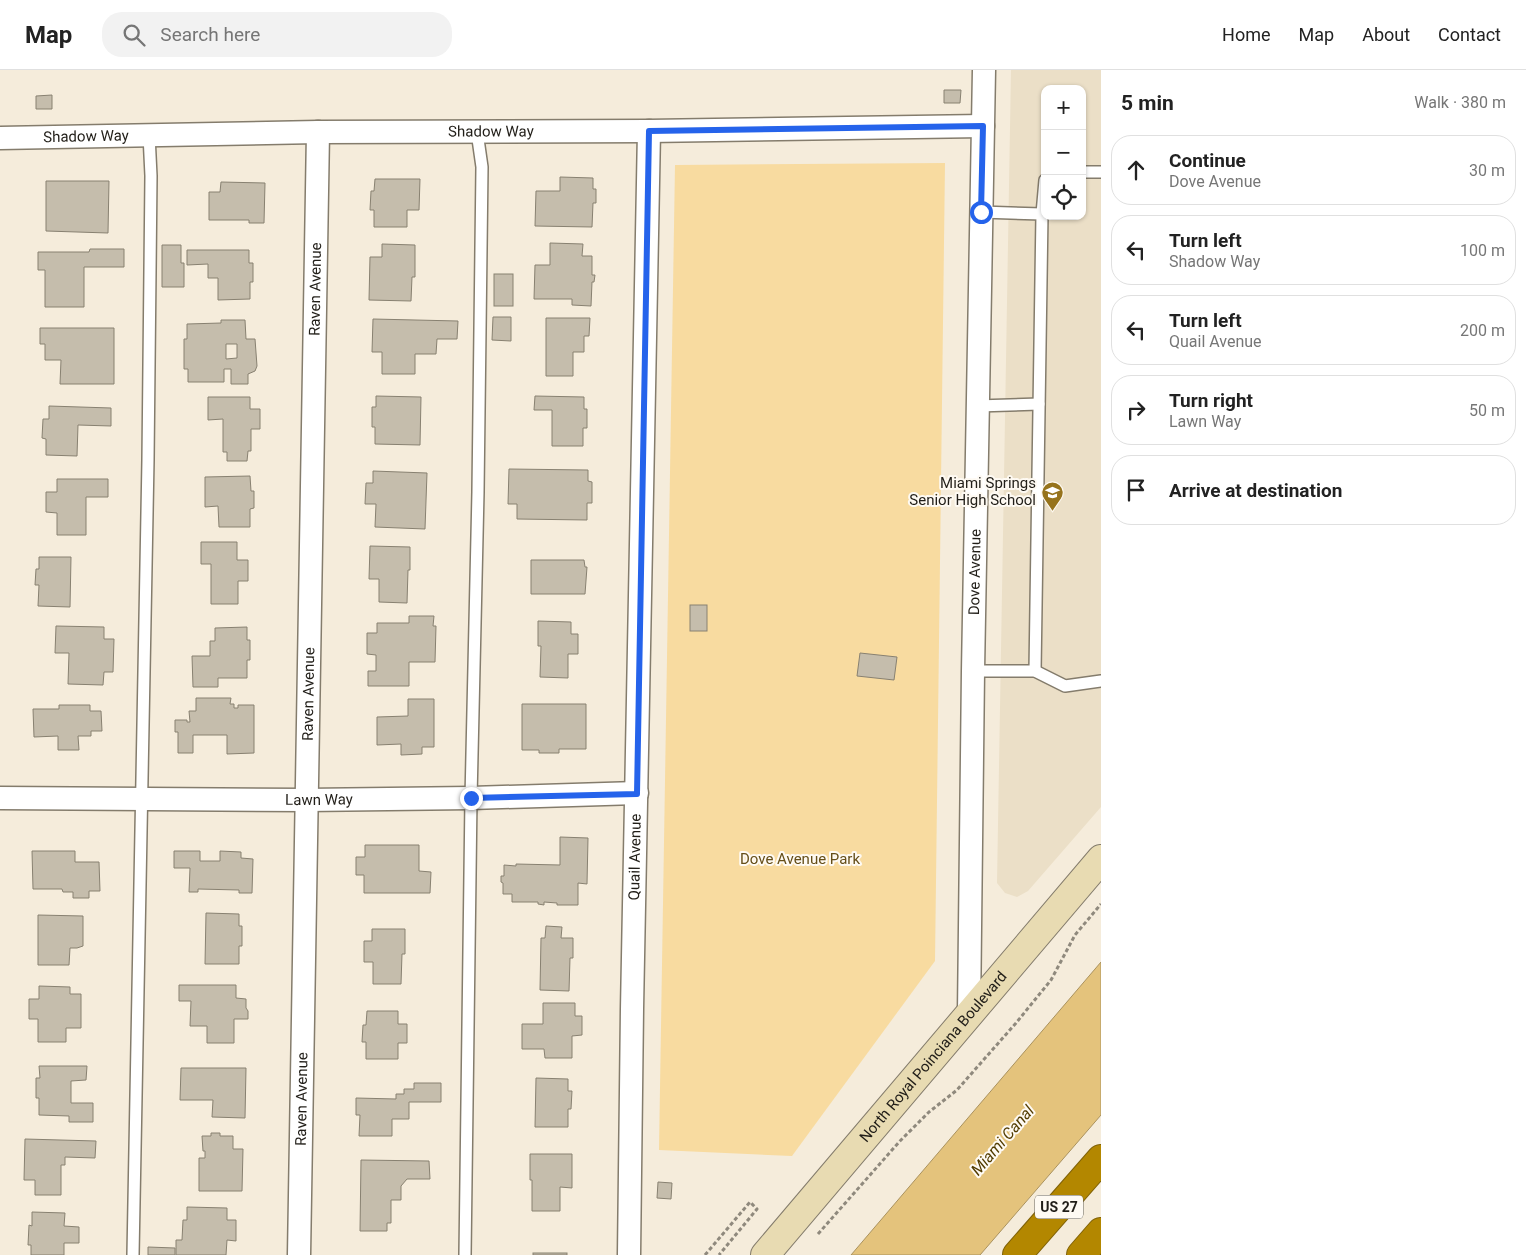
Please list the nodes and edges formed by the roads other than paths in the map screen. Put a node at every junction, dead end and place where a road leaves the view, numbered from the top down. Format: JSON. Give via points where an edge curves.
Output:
{"nodes":[{"id":1,"x":984,"y":70,"type":"edge"},
{"id":2,"x":983,"y":126,"type":"junction"},
{"id":3,"x":649,"y":131,"type":"junction"},
{"id":4,"x":318,"y":132,"type":"junction"},
{"id":5,"x":477,"y":132,"type":"junction"},
{"id":6,"x":149,"y":135,"type":"junction"},
{"id":7,"x":0,"y":138,"type":"edge"},
{"id":8,"x":1086,"y":172,"type":"edge"},
{"id":9,"x":1101,"y":172,"type":"edge"},
{"id":10,"x":981,"y":212,"type":"junction"},
{"id":11,"x":1041,"y":214,"type":"edge"},
{"id":12,"x":1042,"y":220,"type":"edge"},
{"id":13,"x":1039,"y":404,"type":"junction"},
{"id":14,"x":977,"y":406,"type":"junction"},
{"id":15,"x":973,"y":671,"type":"junction"},
{"id":16,"x":1035,"y":671,"type":"junction"},
{"id":17,"x":1101,"y":681,"type":"edge"},
{"id":18,"x":637,"y":794,"type":"junction"},
{"id":19,"x":0,"y":798,"type":"edge"},
{"id":20,"x":471,"y":798,"type":"junction"},
{"id":21,"x":142,"y":799,"type":"junction"},
{"id":22,"x":306,"y":800,"type":"junction"},
{"id":23,"x":1101,"y":858,"type":"edge"},
{"id":24,"x":969,"y":1013,"type":"junction"},
{"id":25,"x":1101,"y":1159,"type":"edge"},
{"id":26,"x":1101,"y":1232,"type":"edge"},
{"id":27,"x":133,"y":1255,"type":"edge"},
{"id":28,"x":299,"y":1255,"type":"edge"},
{"id":29,"x":465,"y":1255,"type":"edge"},
{"id":30,"x":629,"y":1255,"type":"edge"},
{"id":31,"x":765,"y":1255,"type":"edge"},
{"id":32,"x":1017,"y":1255,"type":"edge"},
{"id":33,"x":1081,"y":1255,"type":"edge"}],
"edges":[{"from":1,"to":2,"type":"street","name":"Dove Avenue"},
{"from":2,"to":3,"type":"street","name":"Shadow Way"},
{"from":2,"to":10,"type":"street","name":"Dove Avenue"},
{"from":3,"to":5,"type":"street","name":"Shadow Way"},
{"from":3,"to":18,"type":"street","name":"Quail Avenue"},
{"from":4,"to":5,"type":"street","name":"Shadow Way"},
{"from":4,"to":6,"type":"street","name":"Shadow Way"},
{"from":4,"to":22,"type":"street","name":"Raven Avenue"},
{"from":5,"to":20,"type":"lane","via":[[482,177]]},
{"from":6,"to":7,"type":"street","name":"Shadow Way"},
{"from":6,"to":21,"type":"lane","via":[[152,176]]},
{"from":8,"to":9,"type":"lane"},
{"from":10,"to":11,"type":"lane"},
{"from":10,"to":14,"type":"street","name":"Dove Avenue"},
{"from":12,"to":13,"type":"lane"},
{"from":13,"to":14,"type":"lane"},
{"from":13,"to":16,"type":"lane"},
{"from":14,"to":15,"type":"street","name":"Dove Avenue"},
{"from":15,"to":16,"type":"lane"},
{"from":15,"to":24,"type":"street","name":"Dove Avenue"},
{"from":16,"to":17,"type":"lane","via":[[1065,686]]},
{"from":18,"to":20,"type":"street","name":"Lawn Way"},
{"from":18,"to":30,"type":"street","name":"Quail Avenue"},
{"from":19,"to":21,"type":"street","name":"Lawn Way"},
{"from":20,"to":22,"type":"street","name":"Lawn Way"},
{"from":20,"to":29,"type":"lane"},
{"from":21,"to":22,"type":"street","name":"Lawn Way"},
{"from":21,"to":27,"type":"lane"},
{"from":22,"to":28,"type":"street","name":"Raven Avenue"},
{"from":23,"to":24,"type":"street","name":"North Royal Poinciana Boulevard"},
{"from":24,"to":31,"type":"street","name":"North Royal Poinciana Boulevard"},
{"from":25,"to":32,"type":"highway","number":"US 27"},
{"from":26,"to":33,"type":"highway"}]}
